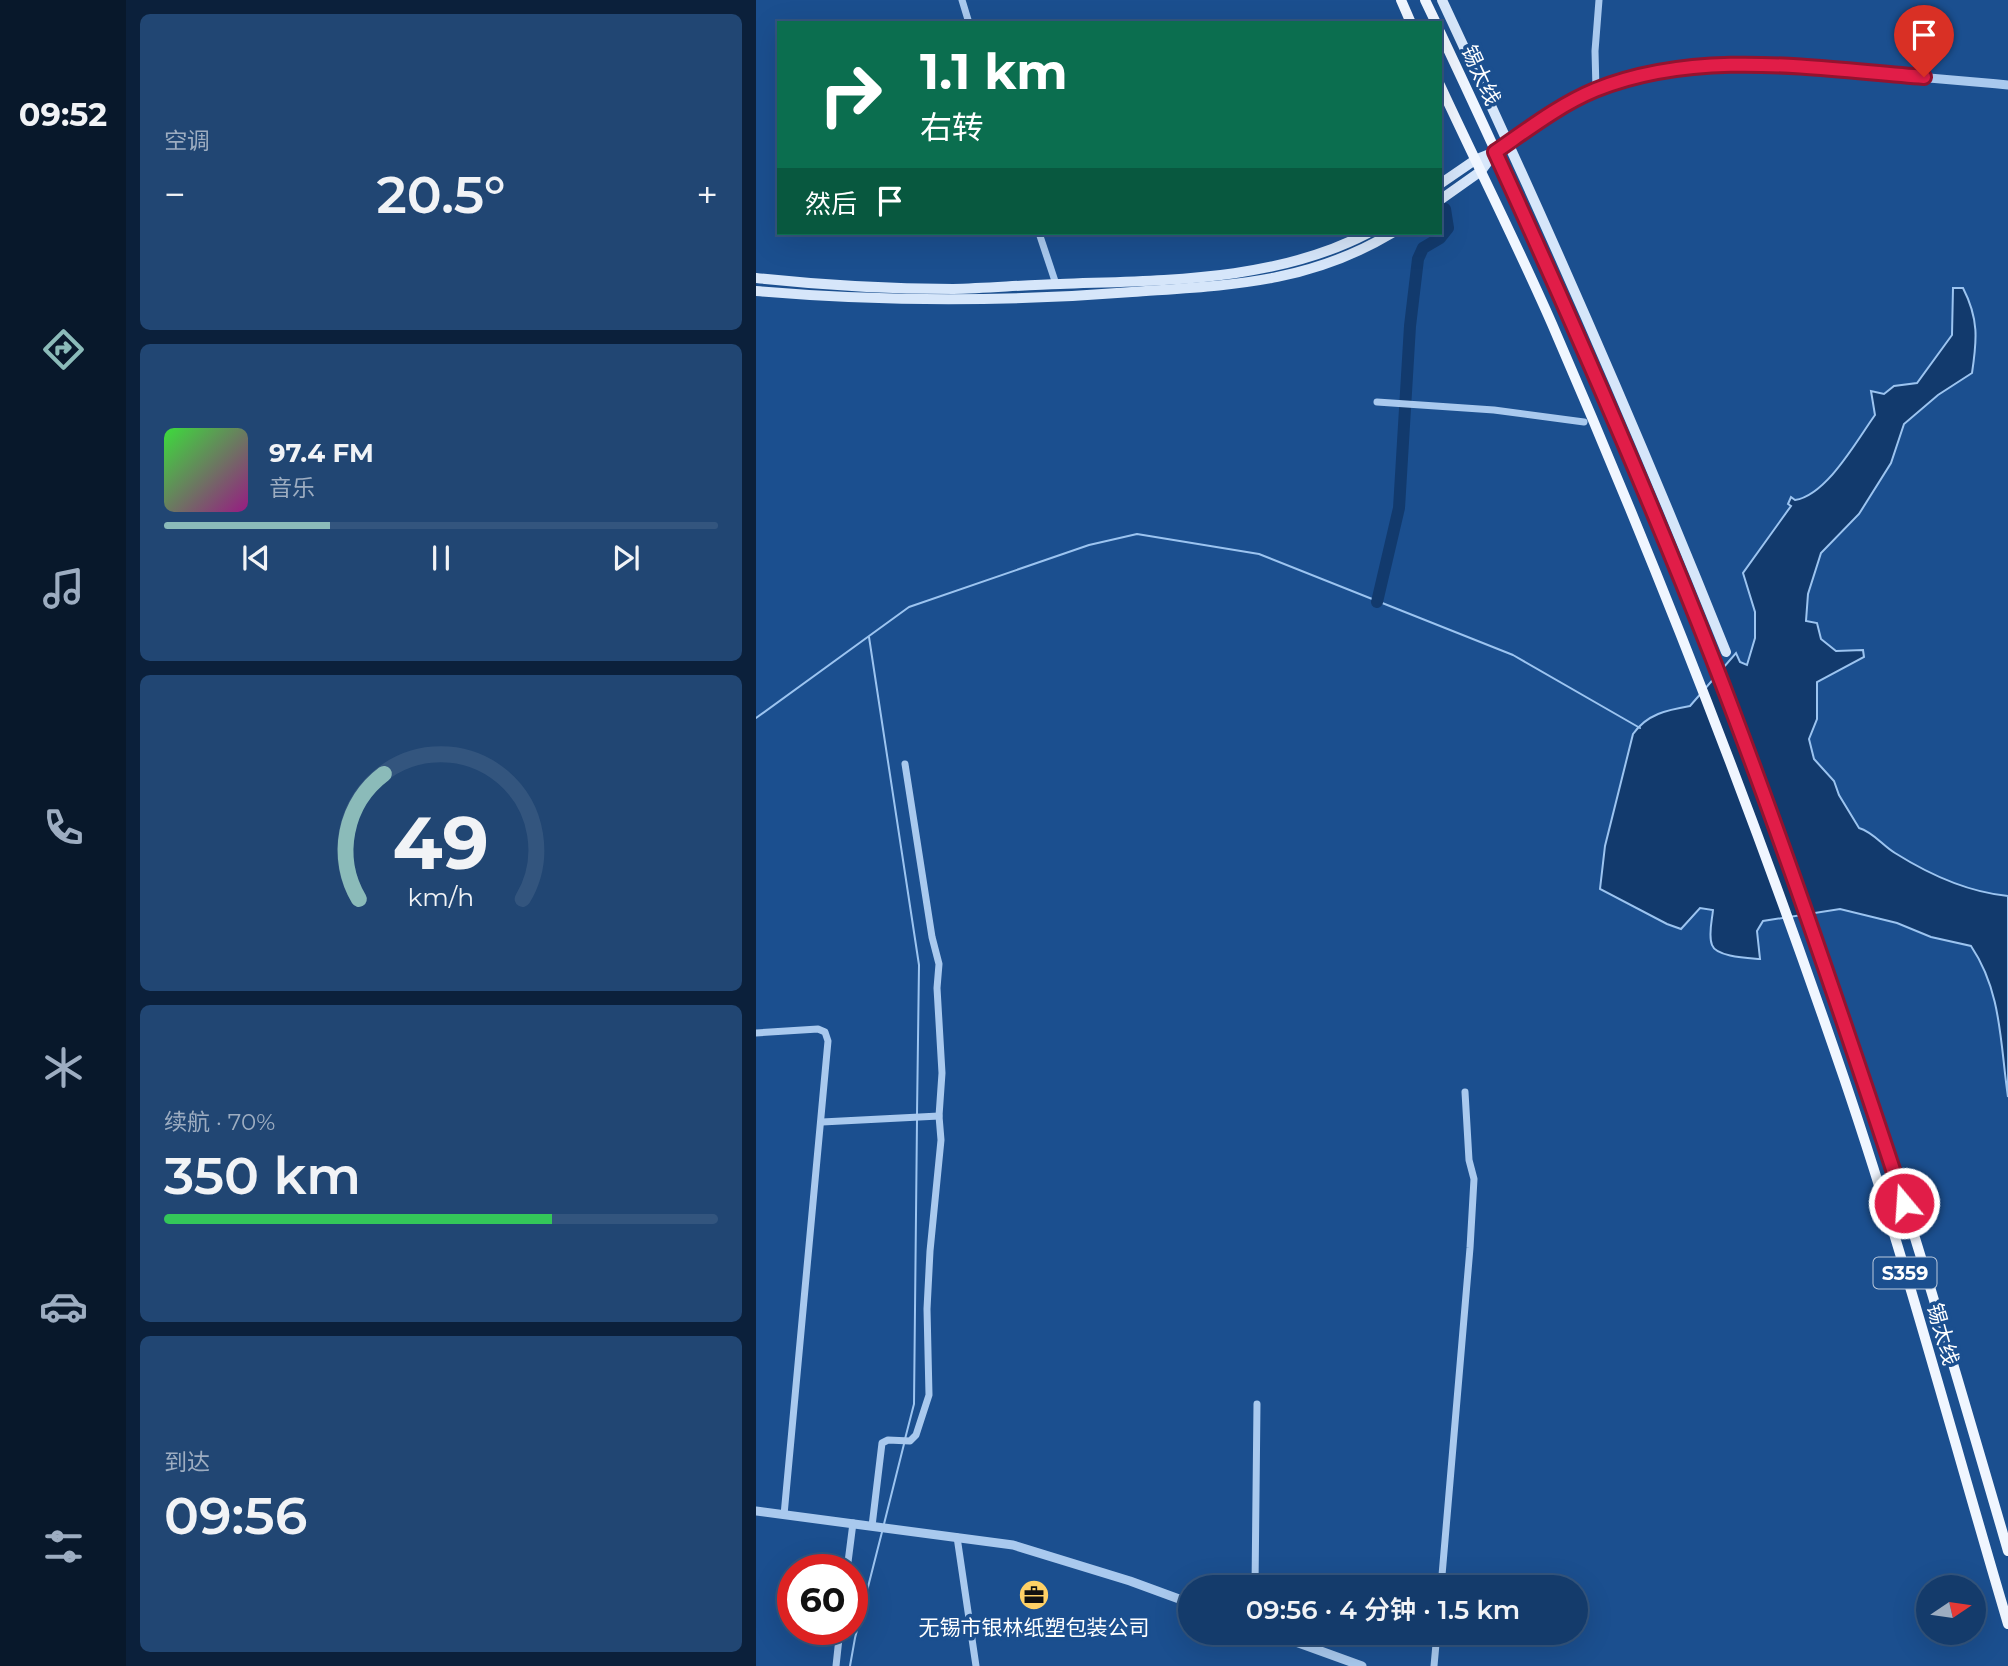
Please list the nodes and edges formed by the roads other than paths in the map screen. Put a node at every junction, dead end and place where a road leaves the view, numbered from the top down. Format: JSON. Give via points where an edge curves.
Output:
{"nodes":[{"id":1,"x":962,"y":0,"type":"edge"},
{"id":2,"x":1401,"y":0,"type":"edge"},
{"id":3,"x":1425,"y":0,"type":"edge"},
{"id":4,"x":1442,"y":0,"type":"edge"},
{"id":5,"x":1599,"y":0,"type":"edge"},
{"id":6,"x":968,"y":21,"type":"edge"},
{"id":7,"x":1410,"y":21,"type":"edge"},
{"id":8,"x":1435,"y":21,"type":"edge"},
{"id":9,"x":1442,"y":36,"type":"edge"},
{"id":10,"x":2008,"y":85,"type":"edge"},
{"id":11,"x":1442,"y":89,"type":"edge"},
{"id":12,"x":1596,"y":90,"type":"junction"},
{"id":13,"x":1508,"y":143,"type":"junction"},
{"id":14,"x":1495,"y":152,"type":"junction"},
{"id":15,"x":1475,"y":160,"type":"junction"},
{"id":16,"x":1481,"y":171,"type":"junction"},
{"id":17,"x":1442,"y":183,"type":"edge"},
{"id":18,"x":1442,"y":199,"type":"edge"},
{"id":19,"x":1040,"y":235,"type":"edge"},
{"id":20,"x":1364,"y":235,"type":"edge"},
{"id":21,"x":1389,"y":235,"type":"edge"},
{"id":22,"x":756,"y":278,"type":"edge"},
{"id":23,"x":1056,"y":284,"type":"junction"},
{"id":24,"x":756,"y":291,"type":"edge"},
{"id":25,"x":1377,"y":402,"type":"dead end"},
{"id":26,"x":1584,"y":422,"type":"dead end"},
{"id":27,"x":1727,"y":652,"type":"dead end"},
{"id":28,"x":905,"y":764,"type":"dead end"},
{"id":29,"x":756,"y":1033,"type":"edge"},
{"id":30,"x":1465,"y":1092,"type":"dead end"},
{"id":31,"x":939,"y":1115,"type":"junction"},
{"id":32,"x":822,"y":1122,"type":"junction"},
{"id":33,"x":1257,"y":1404,"type":"dead end"},
{"id":34,"x":756,"y":1511,"type":"edge"},
{"id":35,"x":784,"y":1515,"type":"junction"},
{"id":36,"x":853,"y":1523,"type":"junction"},
{"id":37,"x":879,"y":1527,"type":"junction"},
{"id":38,"x":957,"y":1537,"type":"junction"},
{"id":39,"x":2008,"y":1551,"type":"edge"},
{"id":40,"x":849,"y":1554,"type":"edge"},
{"id":41,"x":1255,"y":1575,"type":"edge"},
{"id":42,"x":1442,"y":1575,"type":"edge"},
{"id":43,"x":1178,"y":1599,"type":"edge"},
{"id":44,"x":2008,"y":1624,"type":"edge"},
{"id":45,"x":838,"y":1645,"type":"edge"},
{"id":46,"x":1304,"y":1645,"type":"edge"},
{"id":47,"x":1436,"y":1645,"type":"edge"},
{"id":48,"x":836,"y":1666,"type":"edge"},
{"id":49,"x":976,"y":1666,"type":"edge"},
{"id":50,"x":1362,"y":1666,"type":"edge"},
{"id":51,"x":1434,"y":1666,"type":"edge"}],
"edges":[{"from":1,"to":6,"type":"street"},
{"from":2,"to":7,"type":"main road"},
{"from":3,"to":8,"type":"main road"},
{"from":4,"to":13,"type":"main road"},
{"from":5,"to":12,"type":"street"},
{"from":9,"to":14,"type":"main road","name":"锡太线","number":"S359"},
{"from":10,"to":12,"type":"street","via":[[1747,64],[1664,71]]},
{"from":11,"to":15,"type":"main road","name":"锡太线","number":"S359"},
{"from":12,"to":13,"type":"street"},
{"from":13,"to":14,"type":"street"},
{"from":13,"to":27,"type":"main road","via":[[1593,329]]},
{"from":14,"to":15,"type":"main road"},
{"from":14,"to":16,"type":"main road"},
{"from":14,"to":39,"type":"main road","name":"锡太线","number":"S359","via":[[1649,500],[1809,919],[1937,1305]]},
{"from":15,"to":16,"type":"main road","name":"锡太线","number":"S359"},
{"from":15,"to":17,"type":"main road"},
{"from":16,"to":18,"type":"main road"},
{"from":16,"to":44,"type":"main road","name":"锡太线","number":"S359","via":[[1624,493],[1790,926],[1898,1245]]},
{"from":19,"to":23,"type":"street"},
{"from":20,"to":23,"type":"main road","via":[[1326,252],[1259,270]]},
{"from":21,"to":24,"type":"main road","via":[[1368,248],[1295,275],[1200,287],[1058,298],[934,301]]},
{"from":22,"to":23,"type":"main road","via":[[876,288]]},
{"from":25,"to":26,"type":"street"},
{"from":28,"to":31,"type":"street","via":[[939,964]]},
{"from":29,"to":32,"type":"street","via":[[825,1032]]},
{"from":30,"to":42,"type":"street","via":[[1474,1179]]},
{"from":31,"to":32,"type":"street"},
{"from":31,"to":37,"type":"street","via":[[941,1140],[927,1308],[929,1395],[916,1435],[909,1441],[882,1443]]},
{"from":32,"to":35,"type":"street"},
{"from":33,"to":41,"type":"street"},
{"from":34,"to":35,"type":"street"},
{"from":35,"to":36,"type":"street"},
{"from":36,"to":37,"type":"street"},
{"from":36,"to":40,"type":"street"},
{"from":37,"to":38,"type":"street"},
{"from":38,"to":43,"type":"street","via":[[1013,1545]]},
{"from":38,"to":49,"type":"street"},
{"from":45,"to":48,"type":"street"},
{"from":46,"to":50,"type":"street"},
{"from":47,"to":51,"type":"street"}]}
